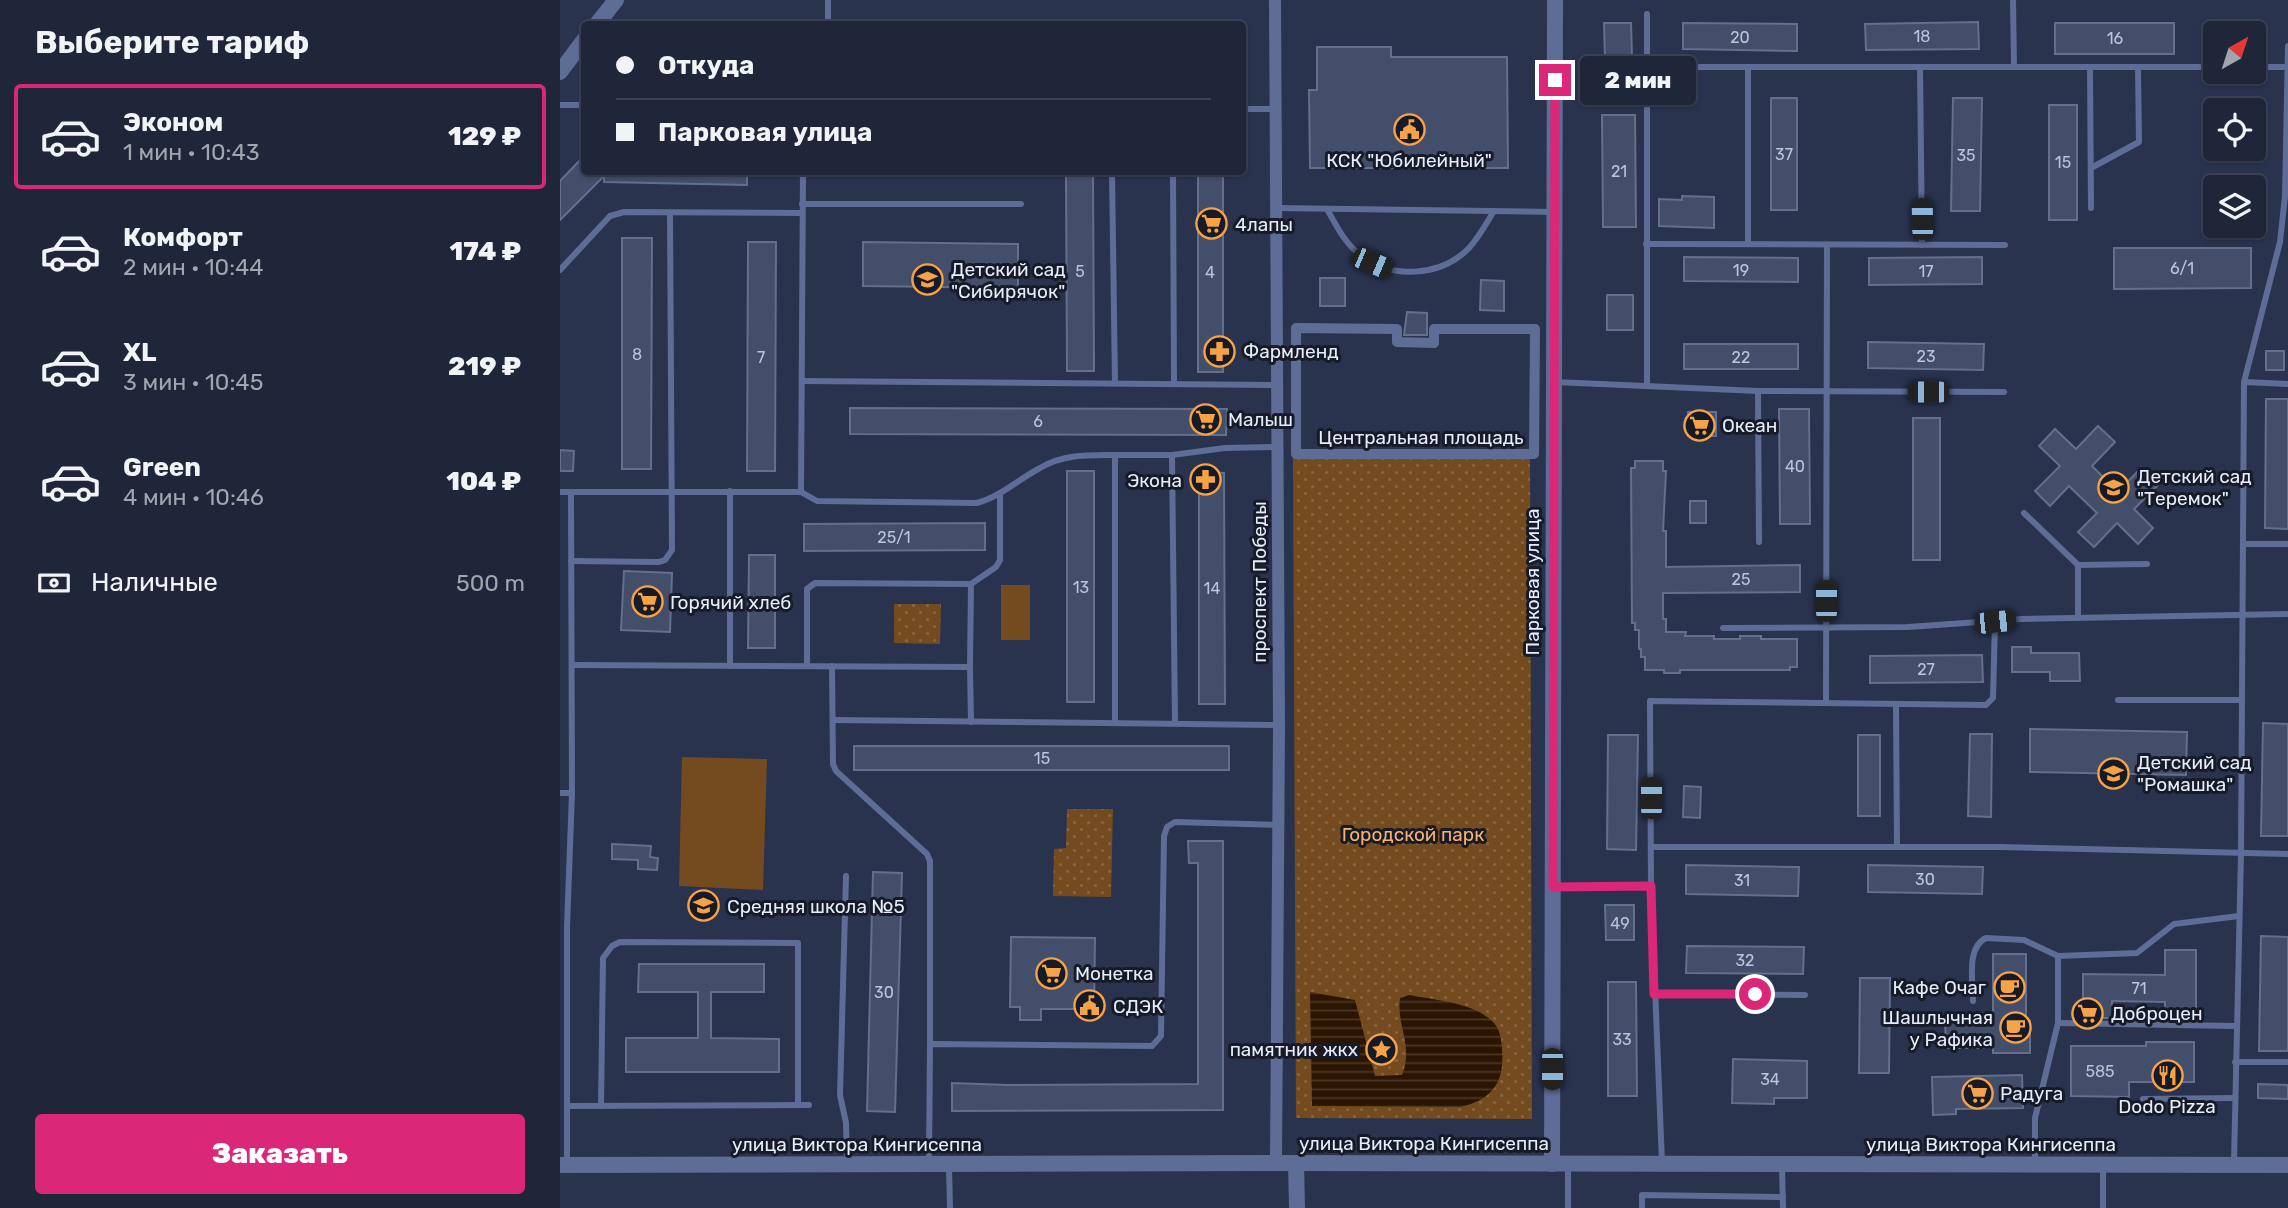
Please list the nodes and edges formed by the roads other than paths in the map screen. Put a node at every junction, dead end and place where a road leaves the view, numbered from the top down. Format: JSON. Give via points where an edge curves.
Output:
{"nodes":[{"id":1,"x":616,"y":0,"type":"edge"},
{"id":2,"x":828,"y":0,"type":"edge"},
{"id":3,"x":1275,"y":0,"type":"edge"},
{"id":4,"x":1555,"y":0,"type":"edge"},
{"id":5,"x":2013,"y":0,"type":"edge"},
{"id":6,"x":1647,"y":14,"type":"dead end"},
{"id":7,"x":599,"y":21,"type":"edge"},
{"id":8,"x":828,"y":21,"type":"edge"},
{"id":9,"x":581,"y":44,"type":"edge"},
{"id":10,"x":2288,"y":46,"type":"edge"},
{"id":11,"x":1647,"y":67,"type":"junction"},
{"id":12,"x":1748,"y":67,"type":"junction"},
{"id":13,"x":1920,"y":67,"type":"junction"},
{"id":14,"x":2014,"y":67,"type":"junction"},
{"id":15,"x":2090,"y":67,"type":"junction"},
{"id":16,"x":2138,"y":67,"type":"junction"},
{"id":17,"x":2203,"y":67,"type":"edge"},
{"id":18,"x":2266,"y":67,"type":"edge"},
{"id":19,"x":2288,"y":67,"type":"edge"},
{"id":20,"x":560,"y":72,"type":"edge"},
{"id":21,"x":560,"y":105,"type":"edge"},
{"id":22,"x":581,"y":105,"type":"edge"},
{"id":23,"x":1246,"y":109,"type":"edge"},
{"id":24,"x":1276,"y":109,"type":"junction"},
{"id":25,"x":2091,"y":168,"type":"junction"},
{"id":26,"x":803,"y":175,"type":"edge"},
{"id":27,"x":1111,"y":175,"type":"edge"},
{"id":28,"x":1173,"y":175,"type":"edge"},
{"id":29,"x":1020,"y":204,"type":"dead end"},
{"id":30,"x":802,"y":205,"type":"junction"},
{"id":31,"x":1276,"y":208,"type":"junction"},
{"id":32,"x":2091,"y":208,"type":"dead end"},
{"id":33,"x":1327,"y":209,"type":"junction"},
{"id":34,"x":1494,"y":211,"type":"junction"},
{"id":35,"x":1555,"y":212,"type":"junction"},
{"id":36,"x":670,"y":213,"type":"junction"},
{"id":37,"x":802,"y":213,"type":"junction"},
{"id":38,"x":2285,"y":230,"type":"edge"},
{"id":39,"x":1646,"y":244,"type":"junction"},
{"id":40,"x":1748,"y":244,"type":"junction"},
{"id":41,"x":1828,"y":245,"type":"junction"},
{"id":42,"x":1922,"y":245,"type":"junction"},
{"id":43,"x":2005,"y":245,"type":"dead end"},
{"id":44,"x":560,"y":270,"type":"edge"},
{"id":45,"x":1296,"y":328,"type":"joint"},
{"id":46,"x":802,"y":380,"type":"junction"},
{"id":47,"x":1555,"y":382,"type":"junction"},
{"id":48,"x":2244,"y":382,"type":"junction"},
{"id":49,"x":1115,"y":383,"type":"junction"},
{"id":50,"x":1174,"y":384,"type":"junction"},
{"id":51,"x":2288,"y":384,"type":"edge"},
{"id":52,"x":1278,"y":385,"type":"junction"},
{"id":53,"x":1647,"y":385,"type":"junction"},
{"id":54,"x":1758,"y":391,"type":"junction"},
{"id":55,"x":1827,"y":391,"type":"junction"},
{"id":56,"x":2004,"y":392,"type":"dead end"},
{"id":57,"x":1278,"y":447,"type":"junction"},
{"id":58,"x":1115,"y":454,"type":"junction"},
{"id":59,"x":1172,"y":455,"type":"junction"},
{"id":60,"x":671,"y":491,"type":"junction"},
{"id":61,"x":730,"y":491,"type":"junction"},
{"id":62,"x":560,"y":492,"type":"edge"},
{"id":63,"x":571,"y":492,"type":"junction"},
{"id":64,"x":800,"y":492,"type":"junction"},
{"id":65,"x":1000,"y":493,"type":"junction"},
{"id":66,"x":2024,"y":513,"type":"dead end"},
{"id":67,"x":1759,"y":542,"type":"dead end"},
{"id":68,"x":2243,"y":544,"type":"junction"},
{"id":69,"x":2288,"y":544,"type":"edge"},
{"id":70,"x":571,"y":561,"type":"junction"},
{"id":71,"x":2147,"y":564,"type":"dead end"},
{"id":72,"x":2078,"y":565,"type":"junction"},
{"id":73,"x":971,"y":584,"type":"junction"},
{"id":74,"x":2288,"y":614,"type":"edge"},
{"id":75,"x":2243,"y":615,"type":"junction"},
{"id":76,"x":2078,"y":618,"type":"junction"},
{"id":77,"x":1995,"y":622,"type":"junction"},
{"id":78,"x":1826,"y":627,"type":"junction"},
{"id":79,"x":1723,"y":628,"type":"dead end"},
{"id":80,"x":572,"y":664,"type":"junction"},
{"id":81,"x":730,"y":666,"type":"junction"},
{"id":82,"x":807,"y":666,"type":"junction"},
{"id":83,"x":832,"y":666,"type":"junction"},
{"id":84,"x":970,"y":667,"type":"junction"},
{"id":85,"x":2118,"y":700,"type":"dead end"},
{"id":86,"x":2242,"y":700,"type":"junction"},
{"id":87,"x":1826,"y":703,"type":"junction"},
{"id":88,"x":1896,"y":704,"type":"junction"},
{"id":89,"x":833,"y":720,"type":"junction"},
{"id":90,"x":971,"y":722,"type":"junction"},
{"id":91,"x":1115,"y":723,"type":"junction"},
{"id":92,"x":1175,"y":723,"type":"junction"},
{"id":93,"x":1279,"y":724,"type":"junction"},
{"id":94,"x":560,"y":793,"type":"edge"},
{"id":95,"x":572,"y":793,"type":"junction"},
{"id":96,"x":1278,"y":825,"type":"junction"},
{"id":97,"x":1651,"y":847,"type":"junction"},
{"id":98,"x":1897,"y":847,"type":"junction"},
{"id":99,"x":2241,"y":854,"type":"junction"},
{"id":100,"x":2288,"y":854,"type":"edge"},
{"id":101,"x":846,"y":876,"type":"dead end"},
{"id":102,"x":1651,"y":886,"type":"junction"},
{"id":103,"x":1553,"y":887,"type":"junction"},
{"id":104,"x":2239,"y":916,"type":"junction"},
{"id":105,"x":564,"y":927,"type":"edge"},
{"id":106,"x":2058,"y":956,"type":"junction"},
{"id":107,"x":1654,"y":994,"type":"junction"},
{"id":108,"x":1805,"y":995,"type":"dead end"},
{"id":109,"x":1973,"y":1001,"type":"dead end"},
{"id":110,"x":2058,"y":1023,"type":"junction"},
{"id":111,"x":2236,"y":1026,"type":"junction"},
{"id":112,"x":930,"y":1044,"type":"junction"},
{"id":113,"x":563,"y":1049,"type":"edge"},
{"id":114,"x":2235,"y":1062,"type":"junction"},
{"id":115,"x":2288,"y":1062,"type":"edge"},
{"id":116,"x":2143,"y":1098,"type":"dead end"},
{"id":117,"x":2234,"y":1098,"type":"junction"},
{"id":118,"x":798,"y":1105,"type":"junction"},
{"id":119,"x":809,"y":1105,"type":"dead end"},
{"id":120,"x":567,"y":1106,"type":"junction"},
{"id":121,"x":601,"y":1106,"type":"junction"},
{"id":122,"x":1276,"y":1163,"type":"junction"},
{"id":123,"x":1296,"y":1163,"type":"junction"},
{"id":124,"x":1560,"y":1164,"type":"junction"},
{"id":125,"x":1782,"y":1164,"type":"junction"},
{"id":126,"x":564,"y":1165,"type":"edge"},
{"id":127,"x":847,"y":1165,"type":"junction"},
{"id":128,"x":929,"y":1165,"type":"junction"},
{"id":129,"x":949,"y":1165,"type":"junction"},
{"id":130,"x":1662,"y":1165,"type":"junction"},
{"id":131,"x":2234,"y":1165,"type":"junction"},
{"id":132,"x":2288,"y":1165,"type":"edge"},
{"id":133,"x":2035,"y":1166,"type":"junction"},
{"id":134,"x":2103,"y":1166,"type":"junction"},
{"id":135,"x":1783,"y":1197,"type":"junction"},
{"id":136,"x":950,"y":1208,"type":"edge"},
{"id":137,"x":1297,"y":1208,"type":"edge"},
{"id":138,"x":1568,"y":1208,"type":"edge"},
{"id":139,"x":1642,"y":1208,"type":"edge"},
{"id":140,"x":1783,"y":1208,"type":"edge"},
{"id":141,"x":2103,"y":1208,"type":"edge"}],
"edges":[{"from":1,"to":7,"type":"street"},
{"from":2,"to":8,"type":"lane"},
{"from":3,"to":24,"type":"street","name":"проспект Победы"},
{"from":4,"to":35,"type":"street","name":"Парковая улица"},
{"from":5,"to":14,"type":"lane"},
{"from":6,"to":11,"type":"lane"},
{"from":9,"to":20,"type":"street"},
{"from":10,"to":19,"type":"lane"},
{"from":11,"to":12,"type":"lane"},
{"from":11,"to":39,"type":"lane"},
{"from":12,"to":13,"type":"lane"},
{"from":12,"to":40,"type":"lane"},
{"from":13,"to":14,"type":"lane"},
{"from":13,"to":42,"type":"lane"},
{"from":14,"to":15,"type":"lane"},
{"from":15,"to":16,"type":"lane"},
{"from":15,"to":25,"type":"lane"},
{"from":16,"to":17,"type":"lane"},
{"from":16,"to":25,"type":"lane","via":[[2139,142]]},
{"from":18,"to":19,"type":"lane"},
{"from":19,"to":38,"type":"lane"},
{"from":21,"to":22,"type":"lane"},
{"from":23,"to":24,"type":"lane"},
{"from":24,"to":31,"type":"street","name":"проспект Победы"},
{"from":25,"to":32,"type":"lane"},
{"from":26,"to":30,"type":"lane"},
{"from":27,"to":49,"type":"lane"},
{"from":28,"to":50,"type":"lane"},
{"from":29,"to":30,"type":"lane"},
{"from":30,"to":37,"type":"lane"},
{"from":31,"to":33,"type":"lane"},
{"from":31,"to":52,"type":"street","name":"проспект Победы"},
{"from":33,"to":34,"type":"lane"},
{"from":33,"to":34,"type":"lane","via":[[1359,254],[1402,272],[1431,269],[1457,258],[1470,248]]},
{"from":34,"to":35,"type":"lane"},
{"from":35,"to":47,"type":"street","name":"Парковая улица"},
{"from":36,"to":37,"type":"lane"},
{"from":36,"to":44,"type":"lane","via":[[610,216]]},
{"from":36,"to":60,"type":"lane"},
{"from":37,"to":46,"type":"lane"},
{"from":38,"to":48,"type":"lane"},
{"from":39,"to":40,"type":"lane"},
{"from":39,"to":53,"type":"lane"},
{"from":40,"to":41,"type":"lane"},
{"from":41,"to":42,"type":"lane"},
{"from":41,"to":55,"type":"lane"},
{"from":42,"to":43,"type":"lane"},
{"from":45,"to":45,"type":"street","name":"Центральная площадь","via":[[1296,454],[1534,454],[1535,329],[1434,329],[1434,343],[1397,342],[1397,329]]},
{"from":46,"to":49,"type":"lane"},
{"from":46,"to":64,"type":"lane"},
{"from":47,"to":53,"type":"lane"},
{"from":47,"to":103,"type":"street","name":"Парковая улица"},
{"from":48,"to":51,"type":"lane"},
{"from":48,"to":68,"type":"lane"},
{"from":49,"to":50,"type":"lane"},
{"from":50,"to":52,"type":"lane"},
{"from":52,"to":57,"type":"street","name":"проспект Победы"},
{"from":53,"to":54,"type":"lane"},
{"from":54,"to":55,"type":"lane"},
{"from":54,"to":67,"type":"lane"},
{"from":55,"to":56,"type":"lane"},
{"from":55,"to":78,"type":"lane"},
{"from":57,"to":59,"type":"lane"},
{"from":57,"to":93,"type":"street","name":"проспект Победы"},
{"from":58,"to":59,"type":"lane"},
{"from":58,"to":65,"type":"lane","via":[[1074,455],[1042,466]]},
{"from":58,"to":91,"type":"lane"},
{"from":59,"to":92,"type":"lane"},
{"from":60,"to":61,"type":"lane"},
{"from":60,"to":63,"type":"lane"},
{"from":60,"to":70,"type":"lane","via":[[672,550],[665,561]]},
{"from":61,"to":64,"type":"lane"},
{"from":61,"to":81,"type":"lane"},
{"from":62,"to":63,"type":"lane"},
{"from":63,"to":70,"type":"lane"},
{"from":64,"to":65,"type":"lane","via":[[817,501],[977,503]]},
{"from":65,"to":73,"type":"lane","via":[[1000,560]]},
{"from":66,"to":72,"type":"lane"},
{"from":68,"to":69,"type":"lane"},
{"from":68,"to":75,"type":"lane"},
{"from":70,"to":80,"type":"lane"},
{"from":71,"to":72,"type":"lane"},
{"from":72,"to":76,"type":"lane"},
{"from":73,"to":82,"type":"lane","via":[[815,583],[807,589]]},
{"from":73,"to":84,"type":"lane"},
{"from":74,"to":75,"type":"lane"},
{"from":75,"to":76,"type":"lane"},
{"from":75,"to":86,"type":"lane"},
{"from":76,"to":77,"type":"lane"},
{"from":77,"to":78,"type":"lane"},
{"from":77,"to":88,"type":"lane","via":[[1993,698],[1986,705]]},
{"from":78,"to":79,"type":"lane"},
{"from":78,"to":87,"type":"lane"},
{"from":80,"to":81,"type":"lane"},
{"from":80,"to":95,"type":"lane"},
{"from":81,"to":82,"type":"lane"},
{"from":82,"to":83,"type":"lane"},
{"from":83,"to":84,"type":"lane"},
{"from":83,"to":89,"type":"lane"},
{"from":84,"to":90,"type":"lane"},
{"from":85,"to":86,"type":"lane"},
{"from":86,"to":99,"type":"lane"},
{"from":87,"to":88,"type":"lane"},
{"from":87,"to":97,"type":"lane","via":[[1650,701]]},
{"from":88,"to":98,"type":"lane"},
{"from":89,"to":90,"type":"lane"},
{"from":89,"to":112,"type":"lane","via":[[836,771],[927,854],[930,862]]},
{"from":90,"to":91,"type":"lane"},
{"from":91,"to":92,"type":"lane"},
{"from":92,"to":93,"type":"lane"},
{"from":93,"to":96,"type":"street","name":"проспект Победы"},
{"from":94,"to":95,"type":"lane"},
{"from":95,"to":105,"type":"lane"},
{"from":96,"to":112,"type":"lane","via":[[1175,822],[1167,827],[1161,1037],[1152,1046]]},
{"from":96,"to":122,"type":"street","name":"проспект Победы"},
{"from":97,"to":98,"type":"lane"},
{"from":97,"to":102,"type":"lane"},
{"from":98,"to":99,"type":"lane"},
{"from":99,"to":100,"type":"lane"},
{"from":99,"to":104,"type":"lane"},
{"from":101,"to":127,"type":"lane","via":[[840,1095]]},
{"from":102,"to":103,"type":"lane"},
{"from":102,"to":107,"type":"lane"},
{"from":103,"to":124,"type":"street","name":"Парковая улица"},
{"from":104,"to":106,"type":"lane","via":[[2174,924],[2137,953]]},
{"from":104,"to":111,"type":"lane"},
{"from":105,"to":113,"type":"lane"},
{"from":106,"to":109,"type":"lane","via":[[2024,940],[1981,940],[1974,952]]},
{"from":106,"to":110,"type":"lane"},
{"from":107,"to":108,"type":"lane"},
{"from":107,"to":130,"type":"lane"},
{"from":110,"to":111,"type":"lane"},
{"from":110,"to":133,"type":"lane","via":[[2035,1118]]},
{"from":111,"to":114,"type":"lane"},
{"from":112,"to":128,"type":"lane"},
{"from":113,"to":120,"type":"lane"},
{"from":114,"to":115,"type":"lane"},
{"from":114,"to":117,"type":"lane"},
{"from":116,"to":117,"type":"lane"},
{"from":117,"to":131,"type":"lane"},
{"from":118,"to":119,"type":"lane"},
{"from":118,"to":121,"type":"lane"},
{"from":118,"to":121,"type":"lane","via":[[798,943],[620,942],[603,958]]},
{"from":120,"to":121,"type":"lane"},
{"from":120,"to":126,"type":"lane"},
{"from":122,"to":123,"type":"street","name":"улица Виктора Кингисеппа"},
{"from":122,"to":129,"type":"street","name":"улица Виктора Кингисеппа"},
{"from":123,"to":124,"type":"street","name":"улица Виктора Кингисеппа"},
{"from":123,"to":137,"type":"street"},
{"from":124,"to":130,"type":"street","name":"улица Виктора Кингисеппа"},
{"from":124,"to":138,"type":"lane"},
{"from":125,"to":130,"type":"street","name":"улица Виктора Кингисеппа"},
{"from":125,"to":133,"type":"street","name":"улица Виктора Кингисеппа"},
{"from":125,"to":135,"type":"lane"},
{"from":126,"to":127,"type":"street","name":"улица Виктора Кингисеппа"},
{"from":127,"to":128,"type":"street","name":"улица Виктора Кингисеппа"},
{"from":128,"to":129,"type":"street","name":"улица Виктора Кингисеппа"},
{"from":129,"to":136,"type":"lane"},
{"from":131,"to":132,"type":"street","name":"улица Виктора Кингисеппа"},
{"from":131,"to":134,"type":"street","name":"улица Виктора Кингисеппа"},
{"from":133,"to":134,"type":"street","name":"улица Виктора Кингисеппа"},
{"from":134,"to":141,"type":"lane"},
{"from":135,"to":139,"type":"lane","via":[[1642,1195]]},
{"from":135,"to":140,"type":"lane"}]}
